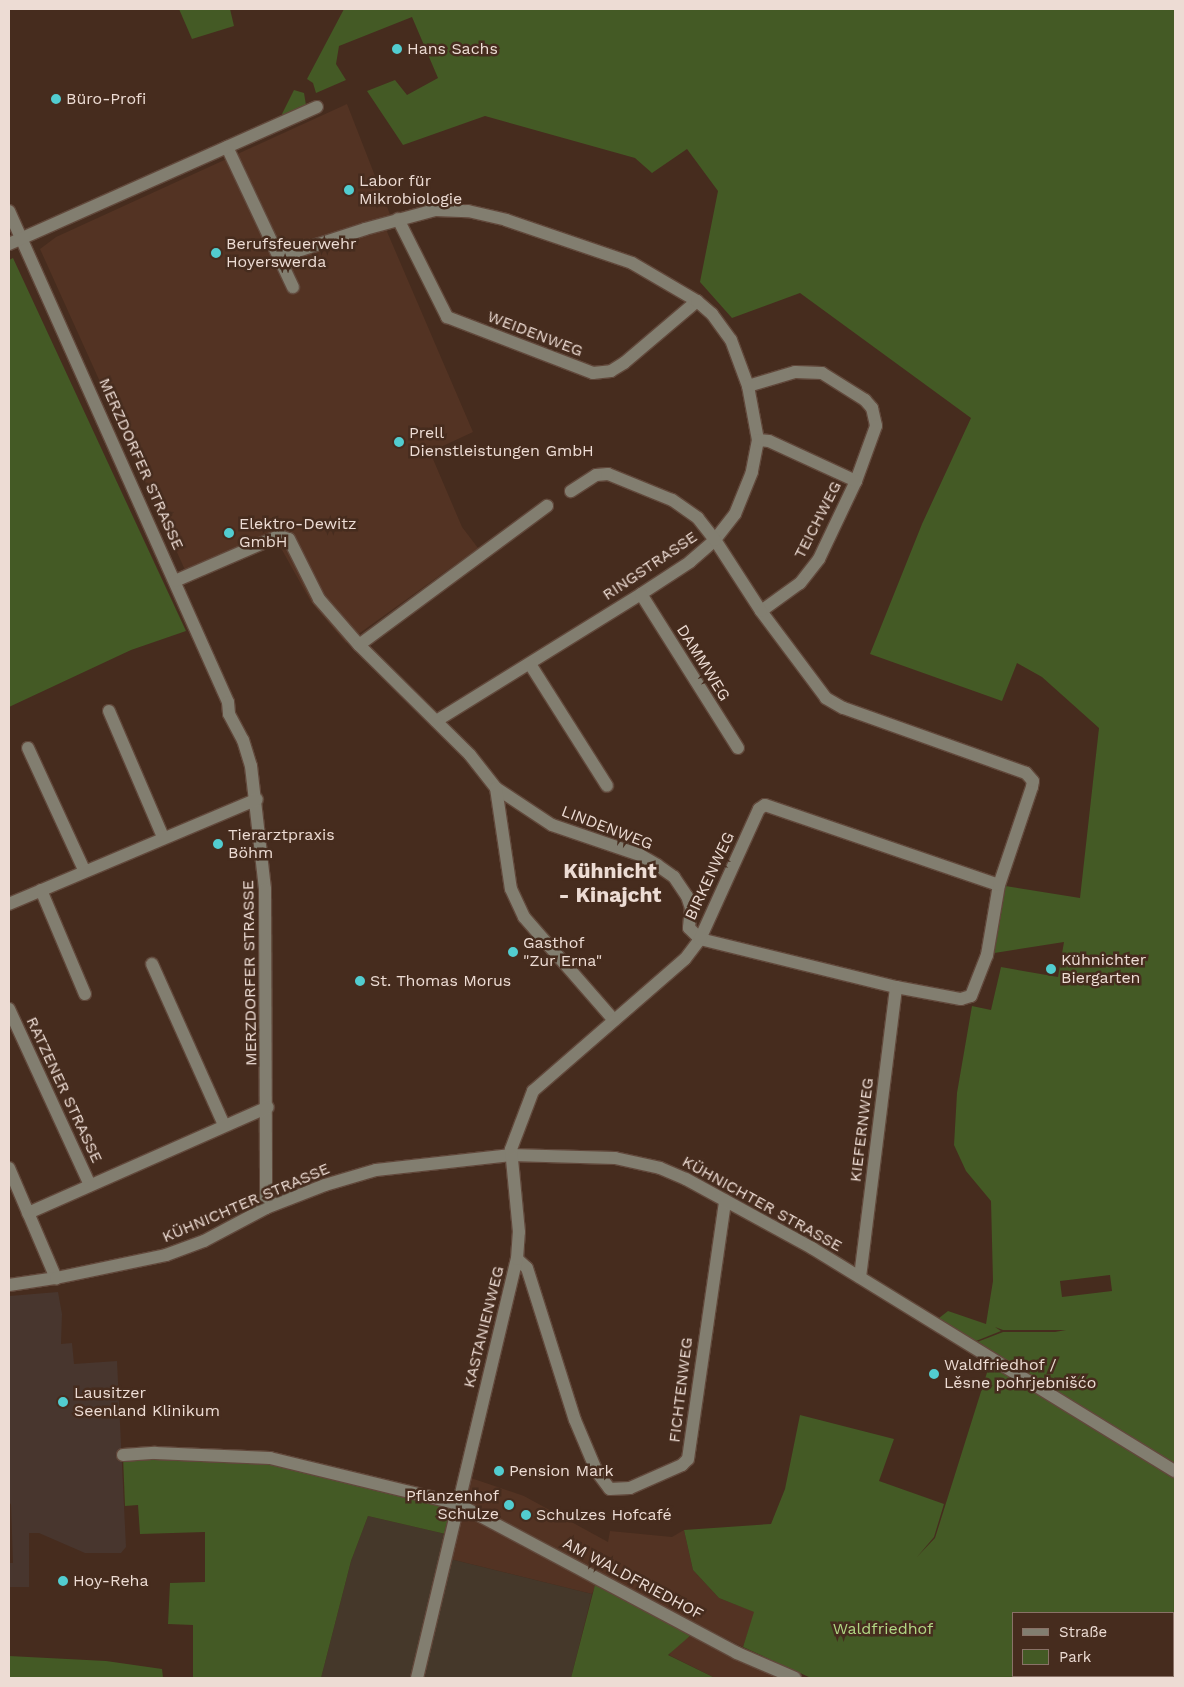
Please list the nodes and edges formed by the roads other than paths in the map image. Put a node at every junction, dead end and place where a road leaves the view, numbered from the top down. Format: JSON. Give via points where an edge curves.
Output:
{"nodes":[{"id":1,"x":317,"y":107,"type":"dead end"},
{"id":2,"x":227,"y":147,"type":"junction"},
{"id":3,"x":9,"y":211,"type":"edge"},
{"id":4,"x":398,"y":219,"type":"junction"},
{"id":5,"x":21,"y":239,"type":"junction"},
{"id":6,"x":9,"y":244,"type":"edge"},
{"id":7,"x":279,"y":258,"type":"junction"},
{"id":8,"x":293,"y":287,"type":"dead end"},
{"id":9,"x":697,"y":301,"type":"junction"},
{"id":10,"x":748,"y":386,"type":"junction"},
{"id":11,"x":758,"y":440,"type":"junction"},
{"id":12,"x":856,"y":481,"type":"junction"},
{"id":13,"x":571,"y":491,"type":"dead end"},
{"id":14,"x":547,"y":506,"type":"dead end"},
{"id":15,"x":716,"y":540,"type":"junction"},
{"id":16,"x":175,"y":581,"type":"junction"},
{"id":17,"x":641,"y":594,"type":"junction"},
{"id":18,"x":761,"y":611,"type":"junction"},
{"id":19,"x":360,"y":645,"type":"junction"},
{"id":20,"x":530,"y":664,"type":"junction"},
{"id":21,"x":109,"y":711,"type":"dead end"},
{"id":22,"x":436,"y":722,"type":"junction"},
{"id":23,"x":28,"y":748,"type":"dead end"},
{"id":24,"x":738,"y":748,"type":"dead end"},
{"id":25,"x":607,"y":786,"type":"dead end"},
{"id":26,"x":496,"y":788,"type":"junction"},
{"id":27,"x":257,"y":799,"type":"junction"},
{"id":28,"x":520,"y":804,"type":"junction"},
{"id":29,"x":502,"y":816,"type":"junction"},
{"id":30,"x":163,"y":837,"type":"junction"},
{"id":31,"x":84,"y":870,"type":"junction"},
{"id":32,"x":999,"y":885,"type":"junction"},
{"id":33,"x":41,"y":890,"type":"junction"},
{"id":34,"x":9,"y":904,"type":"edge"},
{"id":35,"x":700,"y":939,"type":"junction"},
{"id":36,"x":152,"y":964,"type":"dead end"},
{"id":37,"x":896,"y":987,"type":"junction"},
{"id":38,"x":85,"y":994,"type":"dead end"},
{"id":39,"x":9,"y":1009,"type":"edge"},
{"id":40,"x":614,"y":1020,"type":"junction"},
{"id":41,"x":268,"y":1107,"type":"junction"},
{"id":42,"x":224,"y":1125,"type":"junction"},
{"id":43,"x":511,"y":1155,"type":"junction"},
{"id":44,"x":9,"y":1168,"type":"edge"},
{"id":45,"x":90,"y":1185,"type":"junction"},
{"id":46,"x":725,"y":1201,"type":"junction"},
{"id":47,"x":266,"y":1208,"type":"junction"},
{"id":48,"x":28,"y":1213,"type":"junction"},
{"id":49,"x":517,"y":1259,"type":"junction"},
{"id":50,"x":860,"y":1277,"type":"junction"},
{"id":51,"x":56,"y":1278,"type":"junction"},
{"id":52,"x":9,"y":1285,"type":"edge"},
{"id":53,"x":123,"y":1455,"type":"dead end"},
{"id":54,"x":1175,"y":1471,"type":"edge"},
{"id":55,"x":458,"y":1504,"type":"junction"},
{"id":56,"x":417,"y":1678,"type":"edge"},
{"id":57,"x":795,"y":1678,"type":"edge"}],
"edges":[{"from":1,"to":2,"type":"street"},
{"from":2,"to":5,"type":"street"},
{"from":2,"to":7,"type":"street"},
{"from":3,"to":5,"type":"street","name":"MERZDORFER STRASSE"},
{"from":4,"to":7,"type":"street","name":"RINGSTRASSE"},
{"from":4,"to":9,"type":"street","name":"RINGSTRASSE","via":[[435,210],[453,210],[506,220],[632,263]]},
{"from":4,"to":9,"type":"street","name":"WEIDENWEG","via":[[447,317],[593,373],[611,370],[624,363]]},
{"from":5,"to":6,"type":"street"},
{"from":5,"to":16,"type":"street","name":"MERZDORFER STRASSE"},
{"from":7,"to":8,"type":"street"},
{"from":9,"to":10,"type":"street","name":"RINGSTRASSE","via":[[712,314],[730,340]]},
{"from":10,"to":11,"type":"street","name":"RINGSTRASSE"},
{"from":10,"to":12,"type":"street","name":"TEICHWEG","via":[[808,371],[834,378],[865,400],[872,408],[876,426]]},
{"from":11,"to":12,"type":"street","name":"TEICHWEG","via":[[769,441]]},
{"from":11,"to":15,"type":"street","name":"RINGSTRASSE","via":[[748,486],[731,520]]},
{"from":12,"to":18,"type":"street","name":"TEICHWEG","via":[[820,559],[800,583]]},
{"from":13,"to":15,"type":"street","via":[[596,476],[618,477],[672,500],[698,518]]},
{"from":14,"to":19,"type":"street"},
{"from":15,"to":17,"type":"street","name":"RINGSTRASSE","via":[[690,562]]},
{"from":15,"to":18,"type":"street"},
{"from":16,"to":19,"type":"street","name":"LINDENWEG","via":[[285,536],[293,543],[314,591]]},
{"from":16,"to":27,"type":"street","name":"MERZDORFER STRASSE","via":[[228,702],[234,730],[243,740]]},
{"from":17,"to":20,"type":"street","name":"RINGSTRASSE"},
{"from":17,"to":24,"type":"street","name":"DAMMWEG"},
{"from":18,"to":32,"type":"street","name":"BIRKENWEG","via":[[819,690],[843,708],[1030,776],[1032,787]]},
{"from":19,"to":22,"type":"street","name":"LINDENWEG"},
{"from":20,"to":22,"type":"street","name":"RINGSTRASSE"},
{"from":20,"to":25,"type":"street"},
{"from":21,"to":30,"type":"street"},
{"from":22,"to":26,"type":"street","name":"LINDENWEG","via":[[470,755]]},
{"from":23,"to":31,"type":"street"},
{"from":26,"to":28,"type":"street","name":"LINDENWEG"},
{"from":26,"to":29,"type":"street","name":"LINDENWEG"},
{"from":27,"to":30,"type":"street"},
{"from":27,"to":41,"type":"street","name":"MERZDORFER STRASSE","via":[[265,889]]},
{"from":28,"to":29,"type":"street"},
{"from":28,"to":35,"type":"street","name":"LINDENWEG","via":[[552,825],[640,855],[674,877],[689,902],[689,928]]},
{"from":29,"to":40,"type":"street","name":"LINDENWEG","via":[[511,889],[524,917]]},
{"from":30,"to":31,"type":"street"},
{"from":31,"to":33,"type":"street"},
{"from":32,"to":35,"type":"street","name":"BIRKENWEG","via":[[765,805],[759,809]]},
{"from":32,"to":37,"type":"street","name":"BIRKENWEG","via":[[987,955],[971,996],[950,999]]},
{"from":33,"to":34,"type":"street"},
{"from":33,"to":38,"type":"street"},
{"from":35,"to":37,"type":"street","name":"BIRKENWEG"},
{"from":35,"to":40,"type":"street","via":[[671,973]]},
{"from":36,"to":42,"type":"street"},
{"from":37,"to":50,"type":"street","name":"KIEFERNWEG"},
{"from":39,"to":45,"type":"street","name":"RATZENER STRASSE"},
{"from":40,"to":43,"type":"street","via":[[533,1090]]},
{"from":41,"to":42,"type":"street","name":"RATZENER STRASSE"},
{"from":41,"to":47,"type":"street","name":"MERZDORFER STRASSE"},
{"from":42,"to":45,"type":"street","name":"RATZENER STRASSE"},
{"from":43,"to":46,"type":"street","name":"KÜHNICHTER STRASSE","via":[[590,1156],[641,1162],[686,1179]]},
{"from":43,"to":47,"type":"street","name":"KÜHNICHTER STRASSE","via":[[376,1170]]},
{"from":43,"to":49,"type":"street","name":"KASTANIENWEG","via":[[519,1232]]},
{"from":44,"to":48,"type":"street"},
{"from":45,"to":48,"type":"street","name":"RATZENER STRASSE"},
{"from":46,"to":49,"type":"street","name":"FICHTENWEG","via":[[688,1459],[682,1465],[630,1488],[610,1489],[597,1472],[575,1420],[527,1268]]},
{"from":46,"to":50,"type":"street","name":"KÜHNICHTER STRASSE"},
{"from":47,"to":51,"type":"street","name":"KÜHNICHTER STRASSE","via":[[204,1241],[166,1255]]},
{"from":48,"to":51,"type":"street"},
{"from":49,"to":55,"type":"street","name":"KASTANIENWEG"},
{"from":50,"to":54,"type":"street","name":"KÜHNICHTER STRASSE"},
{"from":51,"to":52,"type":"street","name":"KÜHNICHTER STRASSE"},
{"from":53,"to":55,"type":"street","via":[[155,1452],[270,1458]]},
{"from":55,"to":56,"type":"street","name":"KASTANIENWEG"},
{"from":55,"to":57,"type":"street","name":"AM WALDFRIEDHOF","via":[[737,1653]]}]}
